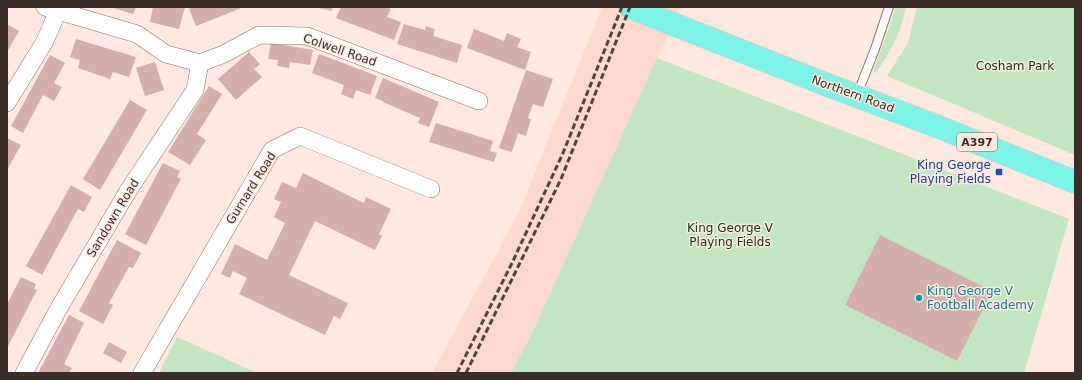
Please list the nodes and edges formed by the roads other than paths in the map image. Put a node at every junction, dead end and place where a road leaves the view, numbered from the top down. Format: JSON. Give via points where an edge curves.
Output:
{"nodes":[{"id":1,"x":889,"y":7,"type":"edge"},
{"id":2,"x":51,"y":9,"type":"edge"},
{"id":3,"x":636,"y":9,"type":"edge"},
{"id":4,"x":200,"y":63,"type":"junction"},
{"id":5,"x":857,"y":96,"type":"junction"},
{"id":6,"x":479,"y":101,"type":"dead end"},
{"id":7,"x":7,"y":103,"type":"edge"},
{"id":8,"x":1075,"y":182,"type":"edge"},
{"id":9,"x":431,"y":189,"type":"dead end"},
{"id":10,"x":24,"y":373,"type":"edge"},
{"id":11,"x":142,"y":373,"type":"edge"}],
"edges":[{"from":1,"to":5,"type":"lane"},
{"from":2,"to":4,"type":"street","via":[[137,34],[166,54]]},
{"from":2,"to":7,"type":"street","via":[[45,41]]},
{"from":3,"to":5,"type":"main road","name":"Northern Road","number":"A397"},
{"from":4,"to":6,"type":"street","name":"Colwell Road","via":[[224,54],[259,35],[307,36]]},
{"from":4,"to":10,"type":"street","name":"Sandown Road","via":[[195,90],[128,191]]},
{"from":5,"to":8,"type":"main road","name":"Northern Road","number":"A397"},
{"from":9,"to":11,"type":"street","name":"Gurnard Road","via":[[300,136],[272,150]]}]}
